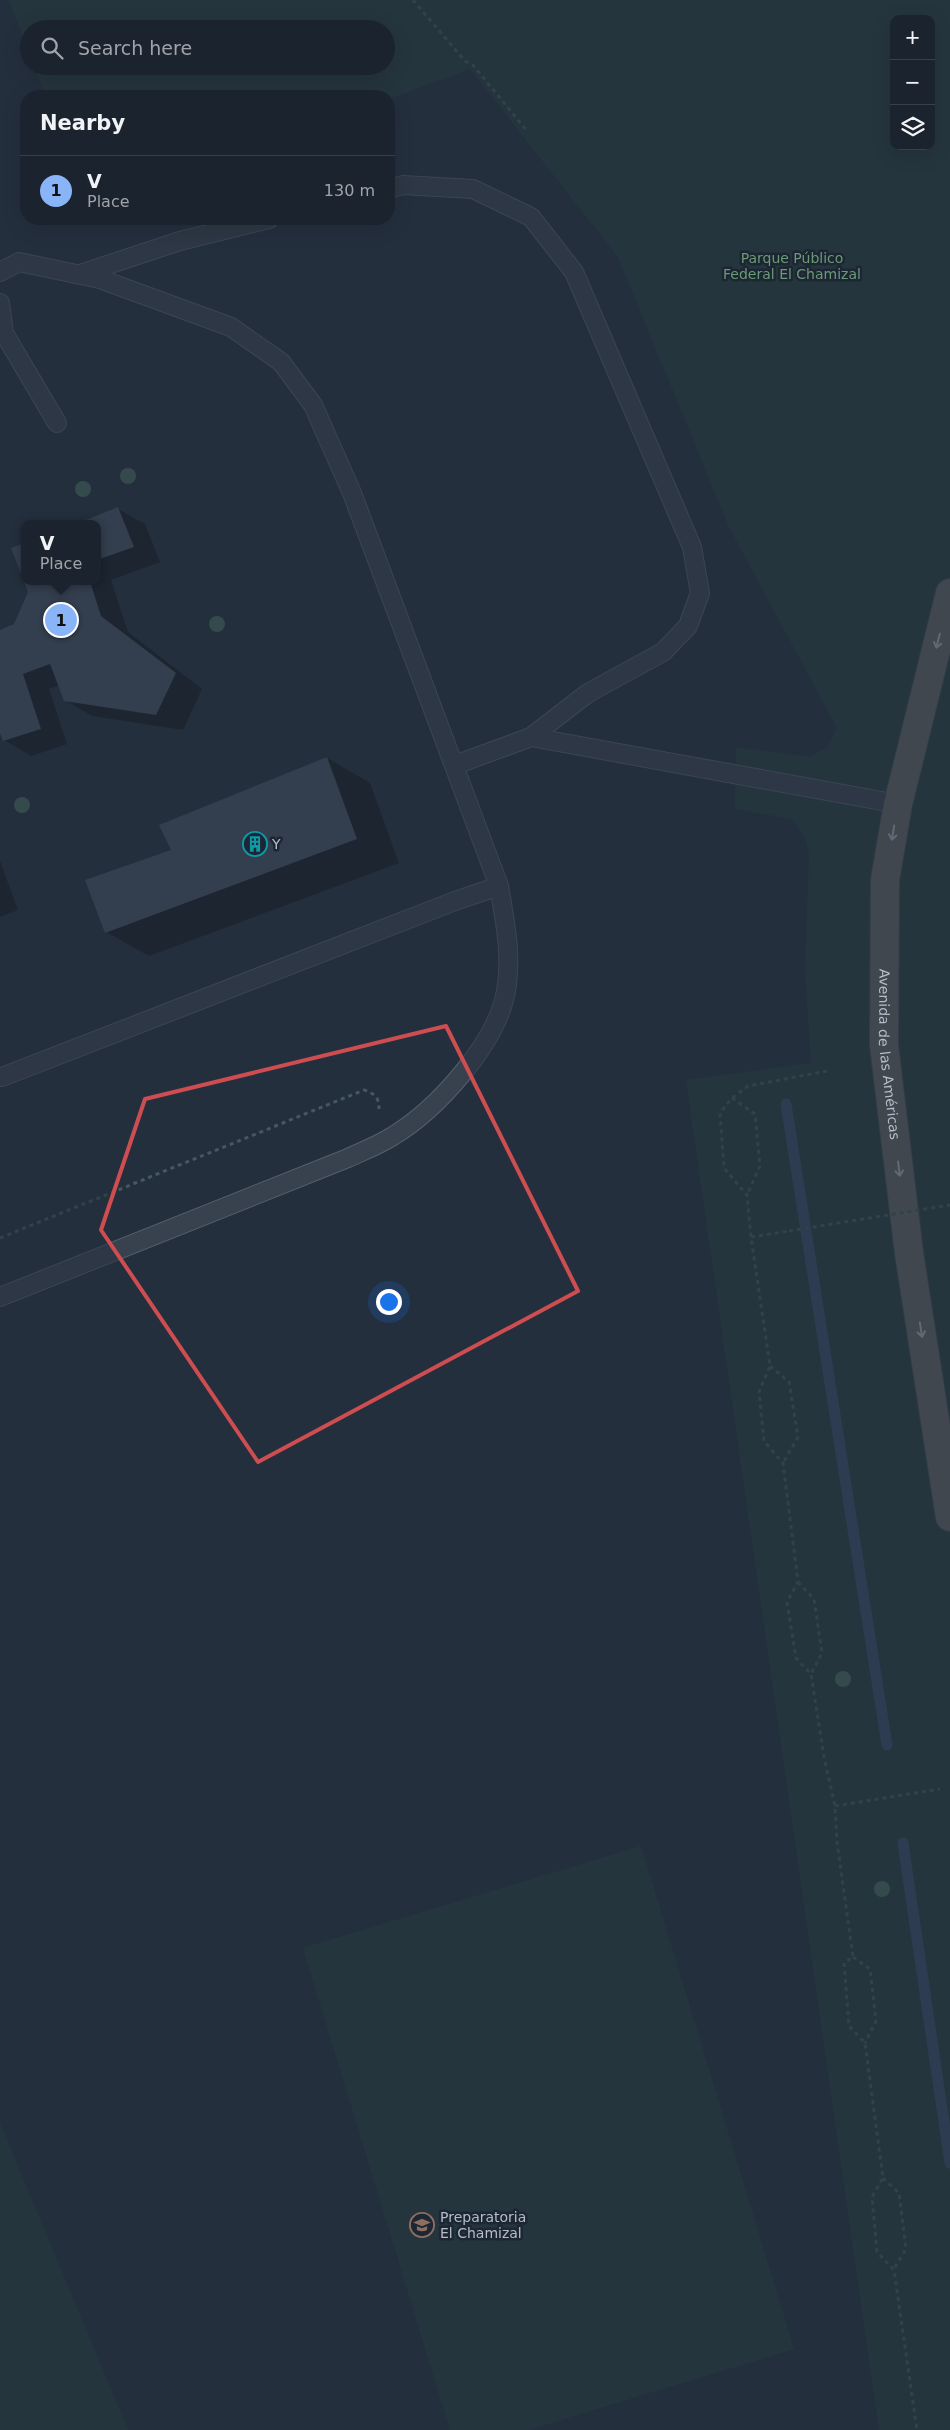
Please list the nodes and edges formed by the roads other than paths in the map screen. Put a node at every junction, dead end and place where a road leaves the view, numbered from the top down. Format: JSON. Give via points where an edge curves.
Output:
{"nodes":[{"id":1,"x":395,"y":187,"type":"edge"},
{"id":2,"x":245,"y":225,"type":"edge"},
{"id":3,"x":0,"y":272,"type":"edge"},
{"id":4,"x":80,"y":274,"type":"junction"},
{"id":5,"x":0,"y":303,"type":"edge"},
{"id":6,"x":57,"y":423,"type":"dead end"},
{"id":7,"x":950,"y":593,"type":"edge"},
{"id":8,"x":531,"y":737,"type":"junction"},
{"id":9,"x":455,"y":765,"type":"junction"},
{"id":10,"x":898,"y":804,"type":"junction"},
{"id":11,"x":499,"y":886,"type":"junction"},
{"id":12,"x":2,"y":1077,"type":"dead end"},
{"id":13,"x":0,"y":1297,"type":"edge"},
{"id":14,"x":950,"y":1517,"type":"edge"}],
"edges":[{"from":1,"to":8,"type":"lane","via":[[473,189],[530,217],[574,272],[692,547],[700,593],[688,626],[663,652],[588,693]]},
{"from":2,"to":4,"type":"lane","via":[[180,241]]},
{"from":3,"to":4,"type":"lane","via":[[19,262]]},
{"from":4,"to":9,"type":"lane","via":[[231,328],[282,362],[313,405],[352,493]]},
{"from":5,"to":6,"type":"lane","via":[[4,333]]},
{"from":7,"to":10,"type":"highway","name":"Avenida de las Américas","one_way":true},
{"from":8,"to":9,"type":"lane"},
{"from":8,"to":10,"type":"lane"},
{"from":9,"to":11,"type":"lane"},
{"from":10,"to":14,"type":"highway","name":"Avenida de las Américas","one_way":true,"via":[[886,880],[884,1045],[909,1253]]},
{"from":11,"to":12,"type":"lane"},
{"from":11,"to":13,"type":"lane","via":[[509,943],[505,996],[489,1034],[465,1071],[434,1106],[393,1137],[348,1158]]}]}
